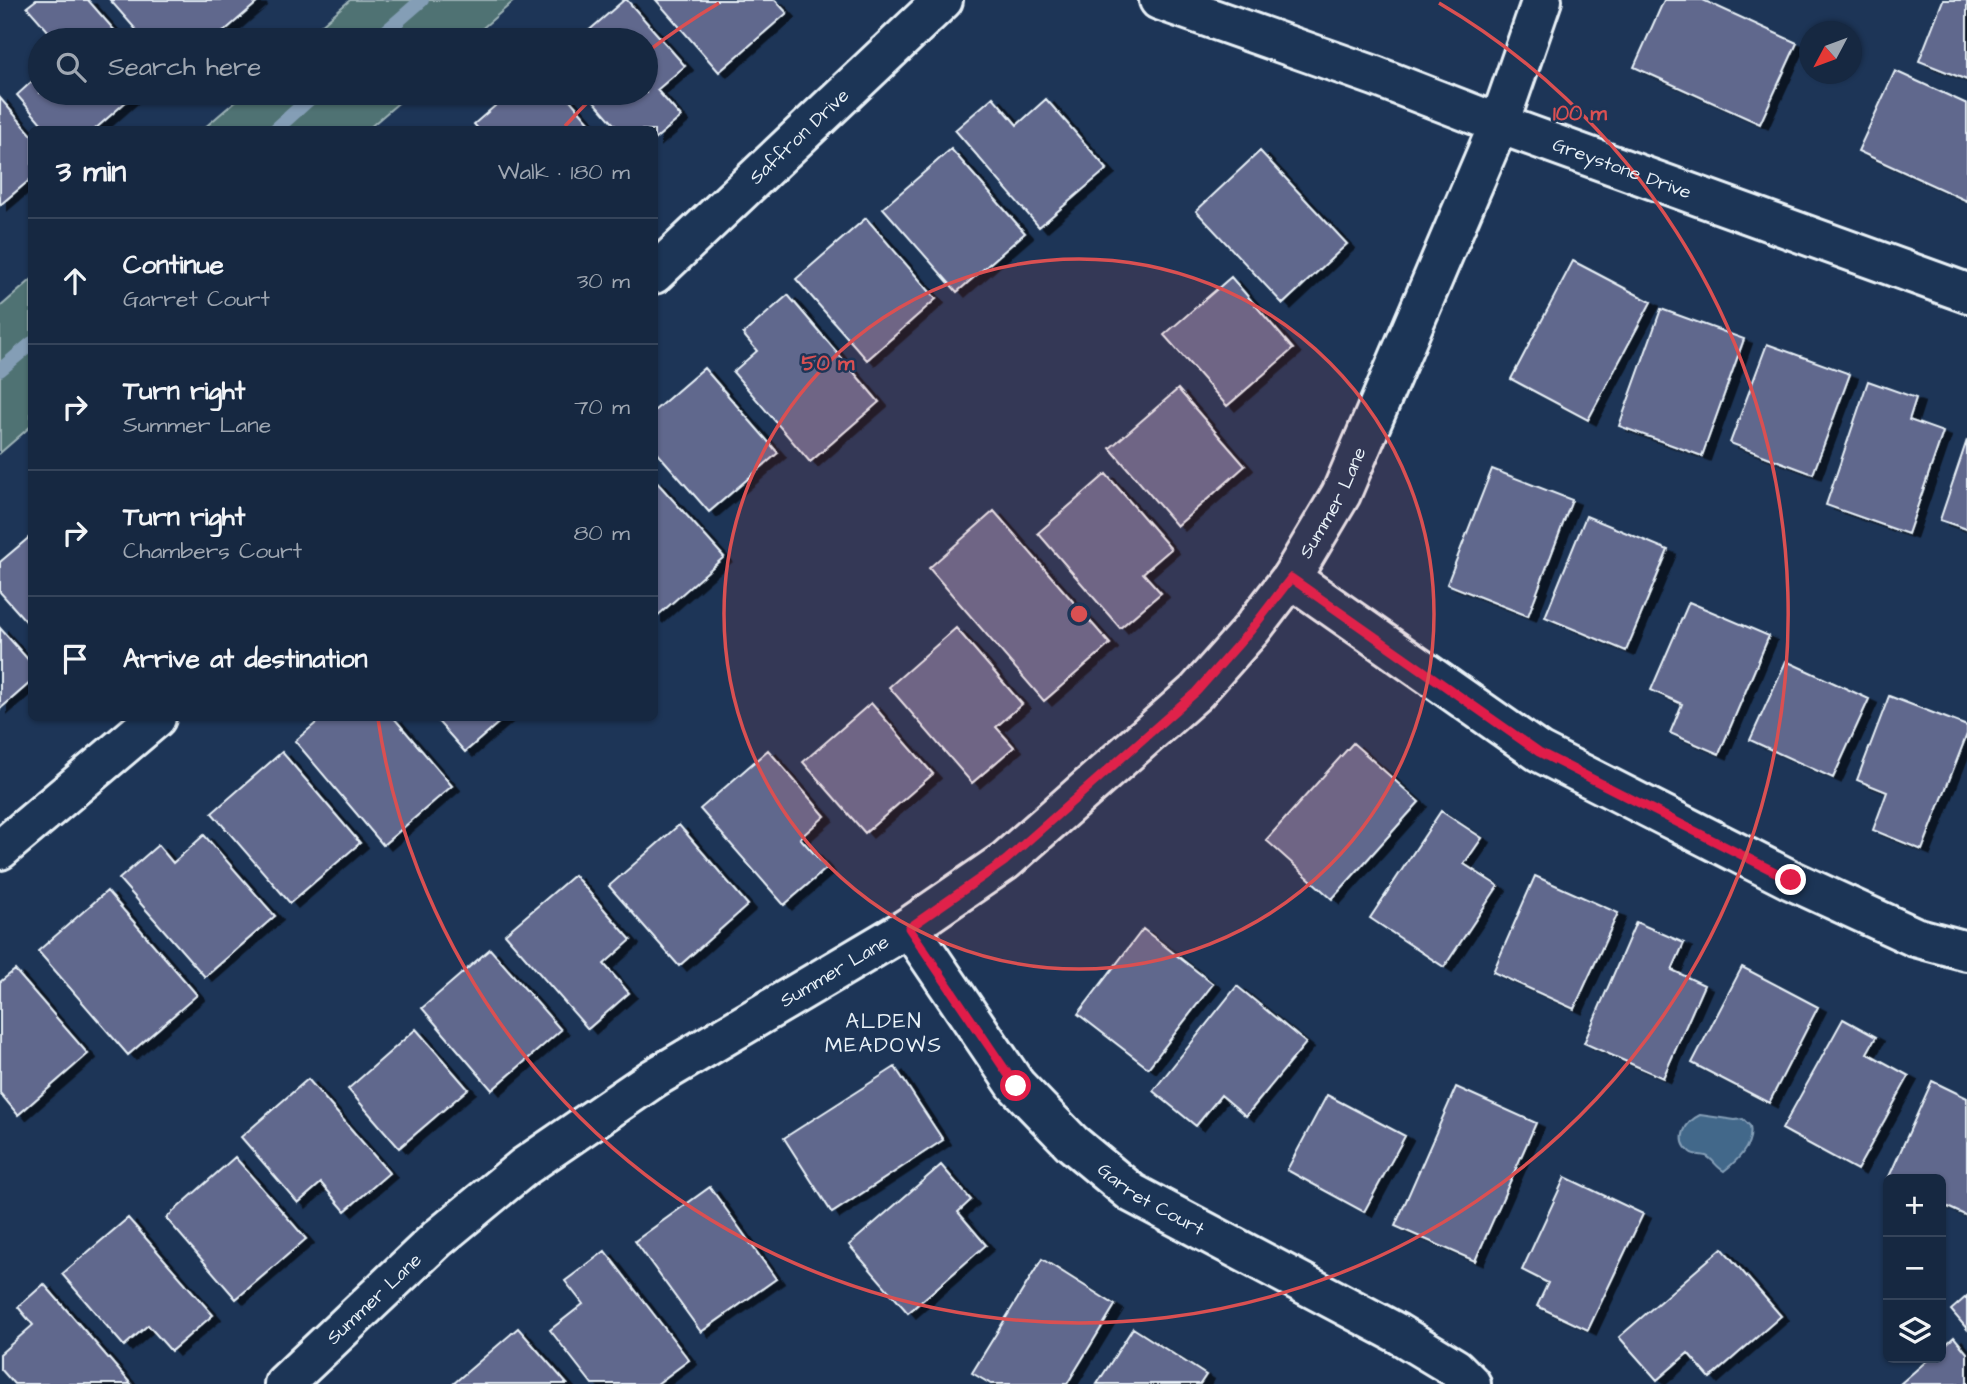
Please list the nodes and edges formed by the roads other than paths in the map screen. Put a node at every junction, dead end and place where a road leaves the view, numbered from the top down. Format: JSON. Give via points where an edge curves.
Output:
{"nodes":[{"id":1,"x":943,"y":0,"type":"edge"},
{"id":2,"x":1159,"y":0,"type":"edge"},
{"id":3,"x":1542,"y":0,"type":"edge"},
{"id":4,"x":1499,"y":124,"type":"junction"},
{"id":5,"x":658,"y":270,"type":"edge"},
{"id":6,"x":1967,"y":293,"type":"edge"},
{"id":7,"x":1291,"y":578,"type":"junction"},
{"id":8,"x":152,"y":721,"type":"edge"},
{"id":9,"x":0,"y":850,"type":"edge"},
{"id":10,"x":909,"y":928,"type":"junction"},
{"id":11,"x":1967,"y":951,"type":"edge"},
{"id":12,"x":284,"y":1384,"type":"edge"},
{"id":13,"x":1471,"y":1384,"type":"edge"}],
"edges":[{"from":1,"to":5,"type":"street","name":"Saffron Drive"},
{"from":2,"to":4,"type":"street","name":"Greystone Drive"},
{"from":3,"to":4,"type":"street","name":"Summer Lane"},
{"from":4,"to":6,"type":"street","name":"Greystone Drive"},
{"from":4,"to":7,"type":"street","name":"Summer Lane","via":[[1341,494]]},
{"from":7,"to":10,"type":"street","name":"Summer Lane","via":[[1196,692],[1005,861]]},
{"from":7,"to":11,"type":"street","via":[[1539,752],[1791,880],[1915,937]]},
{"from":8,"to":9,"type":"street"},
{"from":10,"to":12,"type":"street","name":"Summer Lane","via":[[654,1078],[524,1167],[437,1239]]},
{"from":10,"to":13,"type":"street","name":"Garret Court","via":[[1016,1086],[1072,1143],[1132,1193],[1396,1333],[1455,1368]]}]}
